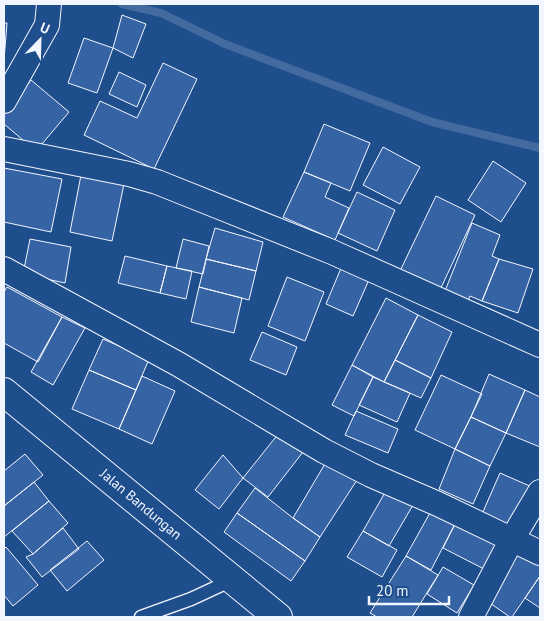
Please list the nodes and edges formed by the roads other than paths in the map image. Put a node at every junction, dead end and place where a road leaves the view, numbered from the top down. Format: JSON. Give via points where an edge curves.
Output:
{"nodes":[{"id":1,"x":49,"y":4,"type":"edge"},
{"id":2,"x":4,"y":102,"type":"edge"},
{"id":3,"x":4,"y":149,"type":"edge"},
{"id":4,"x":4,"y":269,"type":"edge"},
{"id":5,"x":540,"y":344,"type":"edge"},
{"id":6,"x":4,"y":392,"type":"edge"},
{"id":7,"x":540,"y":492,"type":"edge"},
{"id":8,"x":512,"y":539,"type":"junction"},
{"id":9,"x":540,"y":553,"type":"edge"},
{"id":10,"x":232,"y":580,"type":"junction"},
{"id":11,"x":141,"y":617,"type":"edge"},
{"id":12,"x":278,"y":617,"type":"edge"},
{"id":13,"x":471,"y":617,"type":"edge"}],
"edges":[{"from":1,"to":2,"type":"street","via":[[48,25]]},
{"from":3,"to":5,"type":"street","via":[[157,182],[332,252]]},
{"from":4,"to":8,"type":"street","via":[[178,364],[370,475]]},
{"from":6,"to":10,"type":"main road","name":"Jalan Bandungan"},
{"from":7,"to":8,"type":"street"},
{"from":8,"to":9,"type":"street"},
{"from":8,"to":13,"type":"street"},
{"from":10,"to":11,"type":"lane"},
{"from":10,"to":12,"type":"main road","name":"Jalan Bandungan"}]}
